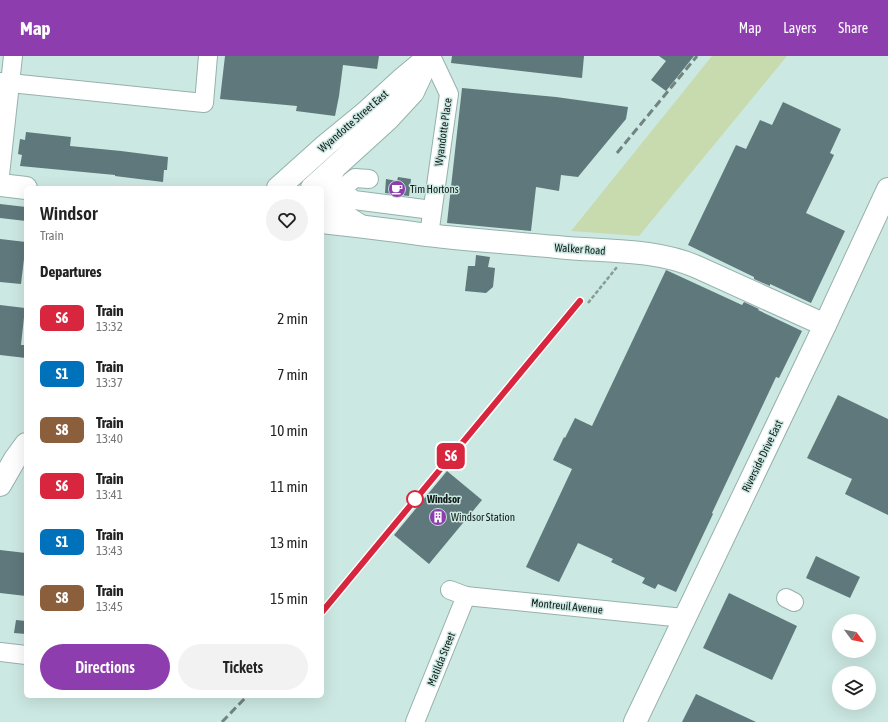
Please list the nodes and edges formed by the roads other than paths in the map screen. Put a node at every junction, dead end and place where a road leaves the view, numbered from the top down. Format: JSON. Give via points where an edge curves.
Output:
{"nodes":[{"id":1,"x":13,"y":56,"type":"edge"},
{"id":2,"x":208,"y":56,"type":"edge"},
{"id":3,"x":431,"y":56,"type":"edge"},
{"id":4,"x":5,"y":82,"type":"edge"},
{"id":5,"x":2,"y":135,"type":"edge"},
{"id":6,"x":334,"y":168,"type":"junction"},
{"id":7,"x":0,"y":175,"type":"edge"},
{"id":8,"x":369,"y":179,"type":"dead end"},
{"id":9,"x":0,"y":185,"type":"edge"},
{"id":10,"x":280,"y":186,"type":"edge"},
{"id":11,"x":314,"y":186,"type":"edge"},
{"id":12,"x":24,"y":188,"type":"edge"},
{"id":13,"x":888,"y":189,"type":"edge"},
{"id":14,"x":432,"y":210,"type":"junction"},
{"id":15,"x":324,"y":222,"type":"edge"},
{"id":16,"x":362,"y":226,"type":"junction"},
{"id":17,"x":429,"y":235,"type":"junction"},
{"id":18,"x":825,"y":325,"type":"junction"},
{"id":19,"x":24,"y":447,"type":"edge"},
{"id":20,"x":0,"y":485,"type":"edge"},
{"id":21,"x":458,"y":593,"type":"joint"},
{"id":22,"x":684,"y":618,"type":"junction"},
{"id":23,"x":0,"y":652,"type":"edge"},
{"id":24,"x":24,"y":655,"type":"edge"},
{"id":25,"x":415,"y":722,"type":"edge"},
{"id":26,"x":635,"y":722,"type":"edge"}],
"edges":[{"from":1,"to":4,"type":"street"},
{"from":2,"to":4,"type":"street","via":[[204,103]]},
{"from":3,"to":6,"type":"main road","name":"Wyandotte Street East","via":[[413,92],[388,119]]},
{"from":3,"to":10,"type":"main road","name":"Wyandotte Street East"},
{"from":3,"to":14,"type":"street","name":"Wyandotte Place","via":[[449,94]]},
{"from":4,"to":5,"type":"street"},
{"from":5,"to":7,"type":"street"},
{"from":6,"to":11,"type":"main road","name":"Wyandotte Street East"},
{"from":6,"to":16,"type":"main road","via":[[325,189],[334,209]]},
{"from":8,"to":14,"type":"street","via":[[355,178],[345,186],[346,194],[354,200]]},
{"from":9,"to":12,"type":"main road"},
{"from":13,"to":18,"type":"main road","name":"Riverside Drive East"},
{"from":14,"to":17,"type":"street","name":"Wyandotte Place"},
{"from":15,"to":16,"type":"main road","name":"Walker Road"},
{"from":16,"to":17,"type":"main road","name":"Walker Road"},
{"from":17,"to":18,"type":"main road","name":"Walker Road","via":[[640,253],[680,260]]},
{"from":18,"to":22,"type":"main road","name":"Riverside Drive East"},
{"from":19,"to":20,"type":"main road"},
{"from":21,"to":22,"type":"street","name":"Montreuil Avenue"},
{"from":21,"to":25,"type":"street","name":"Matilda Street"},
{"from":22,"to":26,"type":"main road","name":"Riverside Drive East"},
{"from":23,"to":24,"type":"street"}]}
